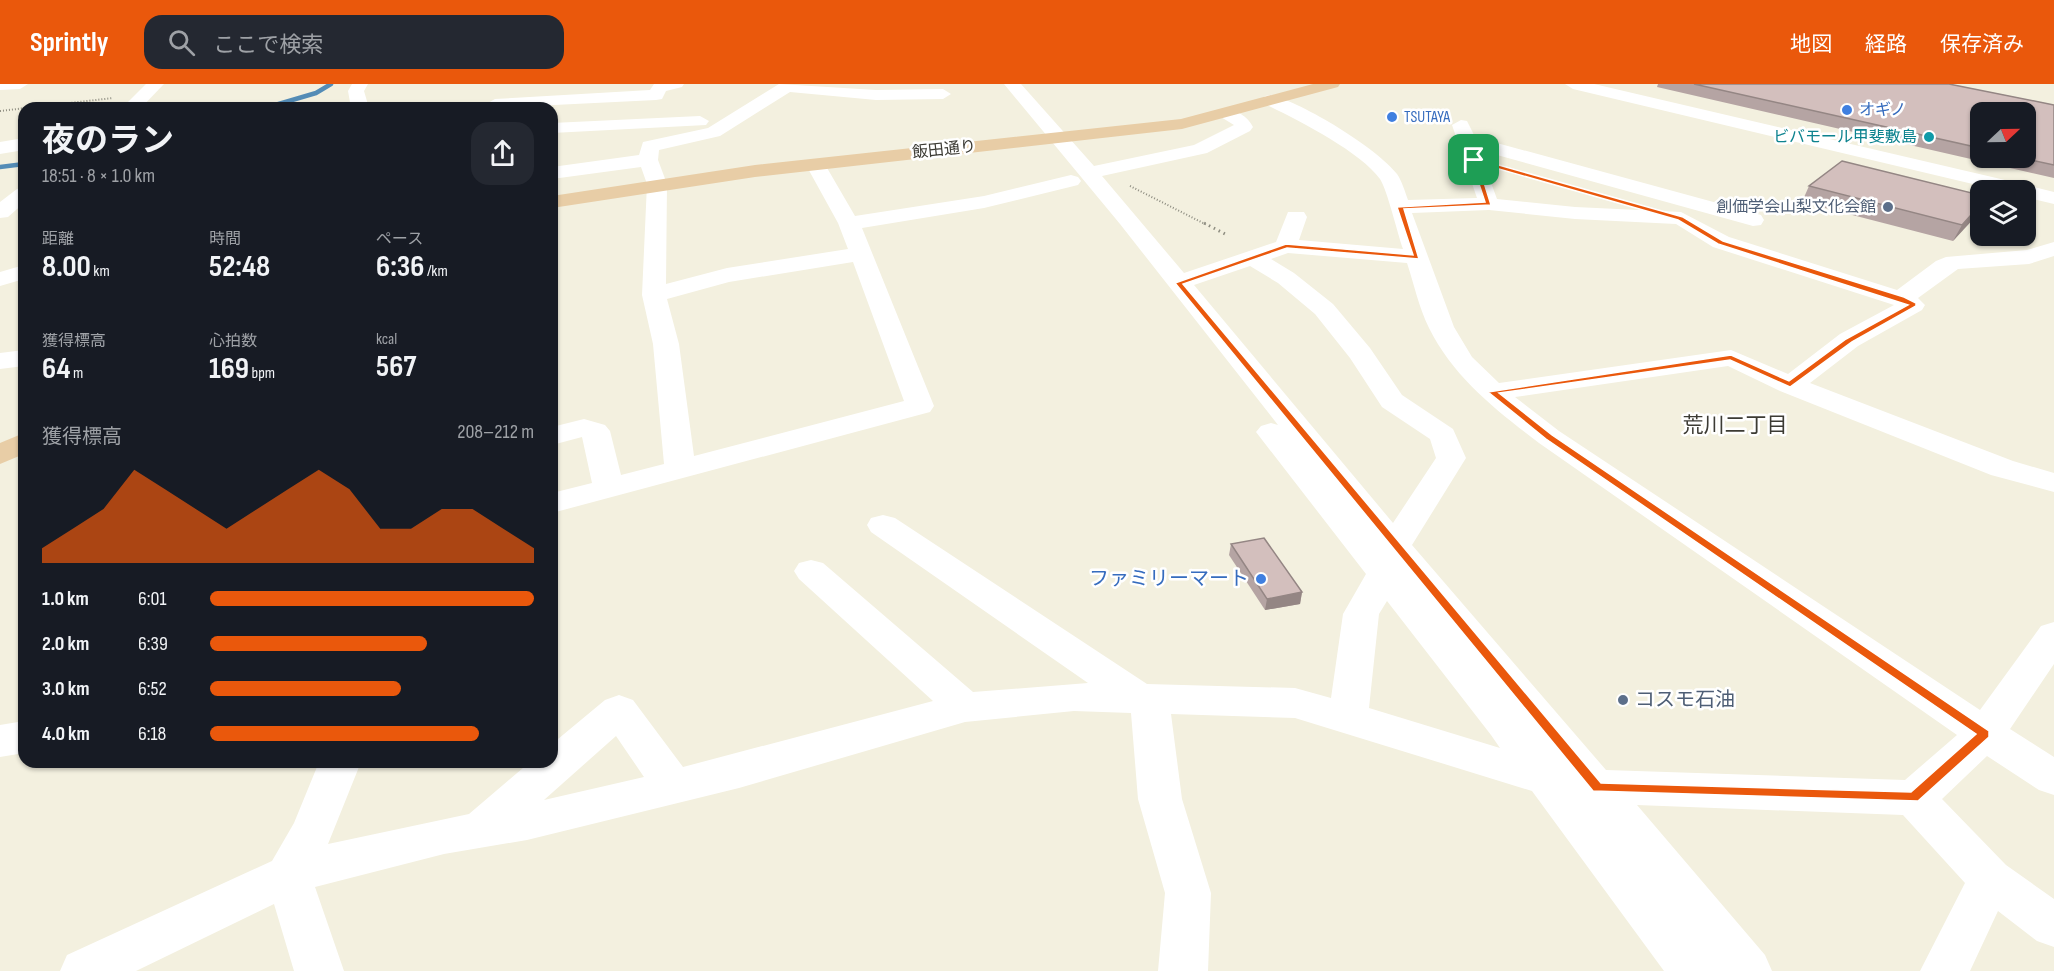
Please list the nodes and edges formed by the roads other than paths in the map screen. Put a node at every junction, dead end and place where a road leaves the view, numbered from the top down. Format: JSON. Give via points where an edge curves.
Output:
{"nodes":[{"id":1,"x":20,"y":84,"type":"edge"},
{"id":2,"x":156,"y":84,"type":"edge"},
{"id":3,"x":360,"y":84,"type":"edge"},
{"id":4,"x":507,"y":84,"type":"edge"},
{"id":5,"x":992,"y":84,"type":"edge"},
{"id":6,"x":1012,"y":84,"type":"edge"},
{"id":7,"x":1332,"y":84,"type":"edge"},
{"id":8,"x":1572,"y":84,"type":"edge"},
{"id":9,"x":0,"y":85,"type":"edge"},
{"id":10,"x":660,"y":85,"type":"edge"},
{"id":11,"x":790,"y":86,"type":"edge"},
{"id":12,"x":943,"y":94,"type":"dead end"},
{"id":13,"x":1271,"y":100,"type":"junction"},
{"id":14,"x":136,"y":102,"type":"edge"},
{"id":15,"x":359,"y":102,"type":"edge"},
{"id":16,"x":496,"y":102,"type":"edge"},
{"id":17,"x":553,"y":102,"type":"edge"},
{"id":18,"x":1225,"y":114,"type":"junction"},
{"id":19,"x":734,"y":120,"type":"junction"},
{"id":20,"x":558,"y":128,"type":"edge"},
{"id":21,"x":1049,"y":138,"type":"junction"},
{"id":22,"x":1468,"y":142,"type":"junction"},
{"id":23,"x":18,"y":145,"type":"edge"},
{"id":24,"x":0,"y":148,"type":"edge"},
{"id":25,"x":648,"y":160,"type":"junction"},
{"id":26,"x":816,"y":165,"type":"junction"},
{"id":27,"x":558,"y":172,"type":"edge"},
{"id":28,"x":1086,"y":179,"type":"junction"},
{"id":29,"x":1977,"y":180,"type":"edge"},
{"id":30,"x":657,"y":184,"type":"junction"},
{"id":31,"x":0,"y":186,"type":"edge"},
{"id":32,"x":18,"y":187,"type":"edge"},
{"id":33,"x":2036,"y":194,"type":"edge"},
{"id":34,"x":18,"y":198,"type":"edge"},
{"id":35,"x":2054,"y":198,"type":"edge"},
{"id":36,"x":558,"y":201,"type":"edge"},
{"id":37,"x":1489,"y":204,"type":"junction"},
{"id":38,"x":1400,"y":207,"type":"junction"},
{"id":39,"x":0,"y":212,"type":"edge"},
{"id":40,"x":1664,"y":216,"type":"junction"},
{"id":41,"x":1296,"y":217,"type":"dead end"},
{"id":42,"x":849,"y":223,"type":"junction"},
{"id":43,"x":1721,"y":243,"type":"junction"},
{"id":44,"x":1286,"y":246,"type":"junction"},
{"id":45,"x":2054,"y":249,"type":"edge"},
{"id":46,"x":862,"y":254,"type":"junction"},
{"id":47,"x":1417,"y":257,"type":"junction"},
{"id":48,"x":1253,"y":258,"type":"junction"},
{"id":49,"x":18,"y":274,"type":"edge"},
{"id":50,"x":0,"y":279,"type":"edge"},
{"id":51,"x":1178,"y":283,"type":"junction"},
{"id":52,"x":654,"y":295,"type":"junction"},
{"id":53,"x":1901,"y":299,"type":"junction"},
{"id":54,"x":18,"y":359,"type":"edge"},
{"id":55,"x":0,"y":361,"type":"edge"},
{"id":56,"x":1790,"y":385,"type":"junction"},
{"id":57,"x":1492,"y":392,"type":"junction"},
{"id":58,"x":558,"y":434,"type":"edge"},
{"id":59,"x":18,"y":445,"type":"edge"},
{"id":60,"x":0,"y":455,"type":"edge"},
{"id":61,"x":680,"y":468,"type":"junction"},
{"id":62,"x":2054,"y":483,"type":"edge"},
{"id":63,"x":609,"y":488,"type":"junction"},
{"id":64,"x":558,"y":501,"type":"edge"},
{"id":65,"x":883,"y":525,"type":"dead end"},
{"id":66,"x":1390,"y":560,"type":"junction"},
{"id":67,"x":811,"y":571,"type":"dead end"},
{"id":68,"x":2054,"y":635,"type":"edge"},
{"id":69,"x":1144,"y":698,"type":"junction"},
{"id":70,"x":964,"y":708,"type":"junction"},
{"id":71,"x":1348,"y":717,"type":"junction"},
{"id":72,"x":1985,"y":734,"type":"junction"},
{"id":73,"x":18,"y":738,"type":"edge"},
{"id":74,"x":0,"y":741,"type":"edge"},
{"id":75,"x":558,"y":763,"type":"edge"},
{"id":76,"x":338,"y":768,"type":"edge"},
{"id":77,"x":552,"y":768,"type":"edge"},
{"id":78,"x":2054,"y":778,"type":"edge"},
{"id":79,"x":1548,"y":779,"type":"junction"},
{"id":80,"x":674,"y":787,"type":"junction"},
{"id":81,"x":1598,"y":788,"type":"junction"},
{"id":82,"x":1914,"y":798,"type":"junction"},
{"id":83,"x":480,"y":830,"type":"junction"},
{"id":84,"x":288,"y":875,"type":"junction"},
{"id":85,"x":1990,"y":879,"type":"junction"},
{"id":86,"x":2054,"y":926,"type":"edge"},
{"id":87,"x":84,"y":971,"type":"edge"},
{"id":88,"x":319,"y":971,"type":"edge"},
{"id":89,"x":1183,"y":971,"type":"edge"},
{"id":90,"x":1693,"y":971,"type":"edge"},
{"id":91,"x":1747,"y":971,"type":"edge"},
{"id":92,"x":1945,"y":971,"type":"edge"}],
"edges":[{"from":1,"to":9,"type":"street"},
{"from":2,"to":14,"type":"street"},
{"from":3,"to":15,"type":"street","via":[[356,91]]},
{"from":4,"to":16,"type":"street"},
{"from":5,"to":21,"type":"street"},
{"from":6,"to":21,"type":"street"},
{"from":7,"to":13,"type":"main road","name":"飯田通り"},
{"from":8,"to":29,"type":"street"},
{"from":10,"to":17,"type":"street","via":[[656,95]]},
{"from":11,"to":12,"type":"street","via":[[876,95]]},
{"from":11,"to":19,"type":"street"},
{"from":13,"to":18,"type":"main road","name":"飯田通り"},
{"from":13,"to":38,"type":"street","via":[[1314,121],[1372,161],[1389,177]]},
{"from":18,"to":21,"type":"main road","name":"飯田通り","via":[[1182,124]]},
{"from":18,"to":28,"type":"street","via":[[1244,127],[1200,148]]},
{"from":19,"to":20,"type":"street"},
{"from":19,"to":25,"type":"street","via":[[714,132],[650,146]]},
{"from":21,"to":26,"type":"main road","name":"飯田通り"},
{"from":21,"to":28,"type":"street"},
{"from":22,"to":37,"type":"street"},
{"from":22,"to":40,"type":"street"},
{"from":22,"to":43,"type":"street","via":[[1756,218]]},
{"from":23,"to":24,"type":"street"},
{"from":25,"to":27,"type":"street"},
{"from":25,"to":30,"type":"street"},
{"from":26,"to":30,"type":"main road","name":"飯田通り"},
{"from":26,"to":42,"type":"street"},
{"from":28,"to":42,"type":"street","via":[[984,202]]},
{"from":28,"to":51,"type":"street"},
{"from":28,"to":66,"type":"street"},
{"from":30,"to":36,"type":"main road","name":"飯田通り"},
{"from":30,"to":52,"type":"street"},
{"from":31,"to":32,"type":"street"},
{"from":33,"to":35,"type":"street"},
{"from":34,"to":39,"type":"street"},
{"from":37,"to":38,"type":"street"},
{"from":37,"to":40,"type":"street","via":[[1575,213]]},
{"from":38,"to":47,"type":"street"},
{"from":40,"to":43,"type":"street","via":[[1681,218]]},
{"from":41,"to":44,"type":"street"},
{"from":42,"to":46,"type":"street"},
{"from":43,"to":53,"type":"street"},
{"from":44,"to":47,"type":"street"},
{"from":44,"to":48,"type":"street"},
{"from":45,"to":53,"type":"street","via":[[2029,257],[1954,262]]},
{"from":46,"to":52,"type":"street","via":[[727,275]]},
{"from":46,"to":61,"type":"street","via":[[920,405]]},
{"from":47,"to":57,"type":"street","via":[[1441,327],[1462,362]]},
{"from":48,"to":51,"type":"street"},
{"from":48,"to":66,"type":"street","via":[[1286,278],[1324,309],[1362,354],[1392,400],[1443,435],[1451,458]]},
{"from":49,"to":50,"type":"street"},
{"from":51,"to":66,"type":"street"},
{"from":52,"to":61,"type":"street","via":[[666,344]]},
{"from":53,"to":56,"type":"street","via":[[1913,305],[1849,340]]},
{"from":54,"to":55,"type":"street"},
{"from":56,"to":57,"type":"street","via":[[1731,358]]},
{"from":56,"to":62,"type":"street","via":[[2002,468]]},
{"from":57,"to":72,"type":"street","via":[[1549,437]]},
{"from":58,"to":63,"type":"street","via":[[584,428],[595,432]]},
{"from":59,"to":60,"type":"main road"},
{"from":61,"to":63,"type":"street"},
{"from":63,"to":64,"type":"street"},
{"from":65,"to":69,"type":"street"},
{"from":66,"to":71,"type":"street","via":[[1361,615]]},
{"from":66,"to":79,"type":"street"},
{"from":66,"to":81,"type":"street"},
{"from":67,"to":70,"type":"street"},
{"from":68,"to":72,"type":"street"},
{"from":69,"to":70,"type":"street","via":[[1074,697]]},
{"from":69,"to":71,"type":"street","via":[[1295,704]]},
{"from":69,"to":89,"type":"street","via":[[1160,799],[1188,893]]},
{"from":70,"to":80,"type":"street"},
{"from":71,"to":79,"type":"street"},
{"from":72,"to":78,"type":"street"},
{"from":72,"to":82,"type":"street"},
{"from":73,"to":74,"type":"street"},
{"from":75,"to":80,"type":"street","via":[[619,710]]},
{"from":76,"to":84,"type":"street","via":[[314,829]]},
{"from":77,"to":83,"type":"street"},
{"from":79,"to":90,"type":"street"},
{"from":80,"to":83,"type":"street"},
{"from":81,"to":82,"type":"street"},
{"from":81,"to":91,"type":"street"},
{"from":82,"to":85,"type":"street"},
{"from":83,"to":84,"type":"street","via":[[362,854]]},
{"from":84,"to":87,"type":"street"},
{"from":84,"to":88,"type":"street"},
{"from":85,"to":86,"type":"street"},
{"from":85,"to":92,"type":"street"}]}
